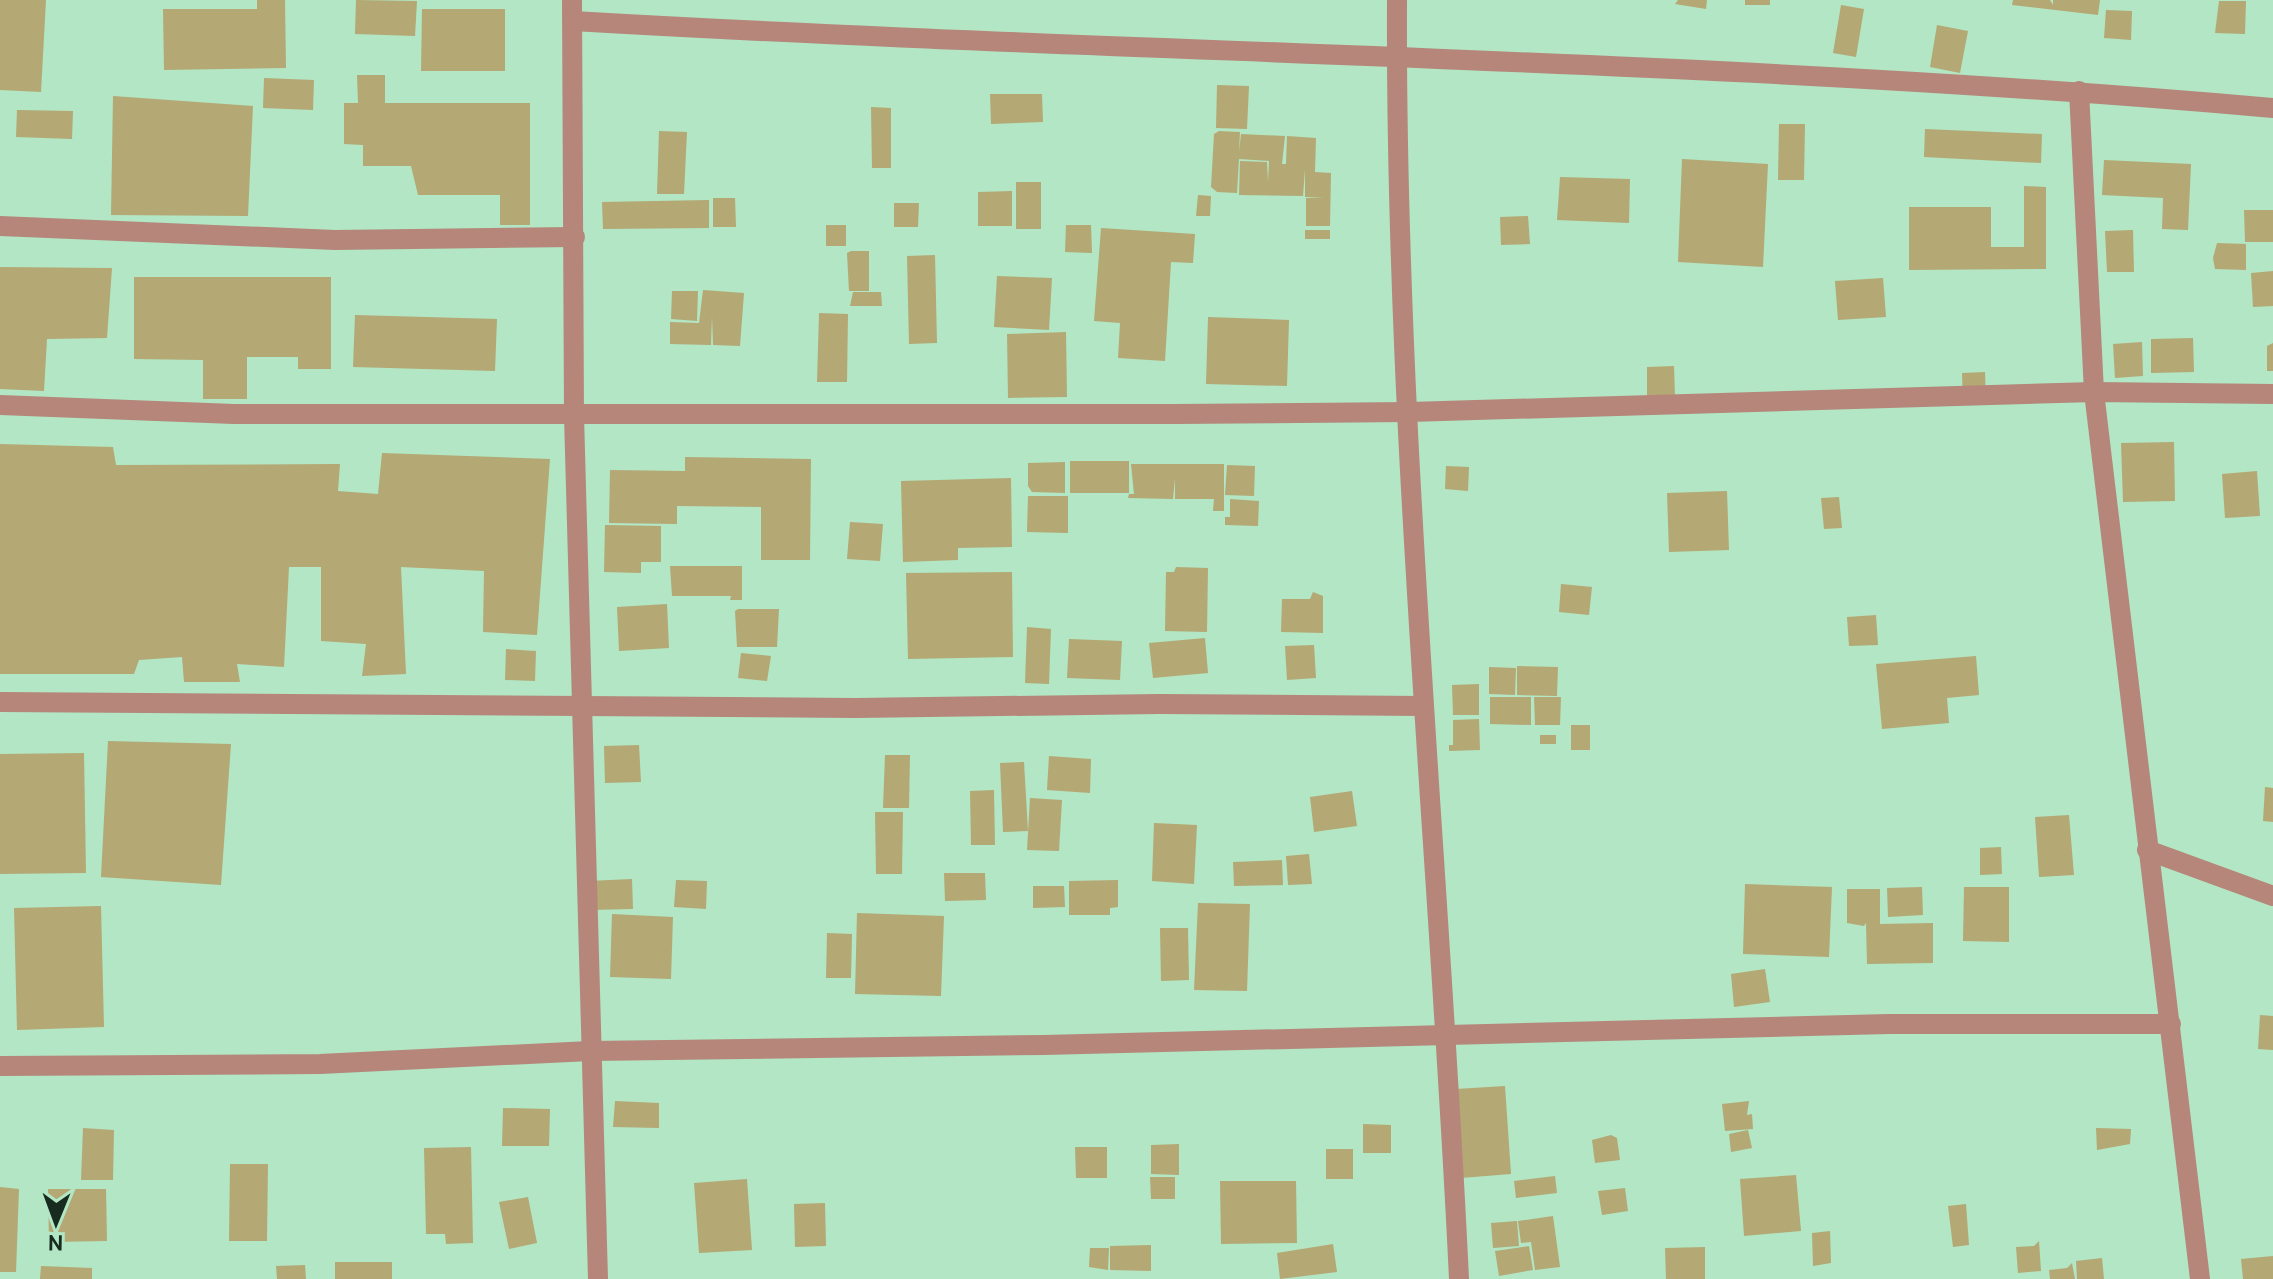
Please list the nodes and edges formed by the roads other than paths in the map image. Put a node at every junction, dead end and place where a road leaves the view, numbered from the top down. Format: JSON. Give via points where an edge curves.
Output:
{"nodes":[{"id":1,"x":572,"y":0,"type":"edge"},
{"id":2,"x":1397,"y":0,"type":"edge"},
{"id":3,"x":573,"y":21,"type":"junction"},
{"id":4,"x":1397,"y":59,"type":"junction"},
{"id":5,"x":2079,"y":91,"type":"junction"},
{"id":6,"x":2273,"y":108,"type":"edge"},
{"id":7,"x":0,"y":226,"type":"edge"},
{"id":8,"x":575,"y":237,"type":"junction"},
{"id":9,"x":2094,"y":392,"type":"junction"},
{"id":10,"x":2273,"y":394,"type":"edge"},
{"id":11,"x":0,"y":405,"type":"edge"},
{"id":12,"x":1409,"y":412,"type":"junction"},
{"id":13,"x":574,"y":416,"type":"junction"},
{"id":14,"x":0,"y":702,"type":"edge"},
{"id":15,"x":583,"y":705,"type":"junction"},
{"id":16,"x":1422,"y":706,"type":"junction"},
{"id":17,"x":2147,"y":850,"type":"junction"},
{"id":18,"x":2273,"y":896,"type":"edge"},
{"id":19,"x":2171,"y":1024,"type":"junction"},
{"id":20,"x":1448,"y":1036,"type":"junction"},
{"id":21,"x":590,"y":1051,"type":"junction"},
{"id":22,"x":0,"y":1066,"type":"edge"},
{"id":23,"x":598,"y":1279,"type":"edge"},
{"id":24,"x":1459,"y":1279,"type":"edge"},
{"id":25,"x":2200,"y":1279,"type":"edge"}],
"edges":[{"from":1,"to":3,"type":"street"},
{"from":2,"to":4,"type":"street"},
{"from":3,"to":4,"type":"street"},
{"from":3,"to":8,"type":"street"},
{"from":4,"to":5,"type":"street"},
{"from":4,"to":12,"type":"street"},
{"from":5,"to":6,"type":"street"},
{"from":5,"to":9,"type":"street"},
{"from":7,"to":8,"type":"street","via":[[335,240]]},
{"from":8,"to":13,"type":"street"},
{"from":9,"to":10,"type":"street"},
{"from":9,"to":12,"type":"street"},
{"from":9,"to":17,"type":"street"},
{"from":11,"to":13,"type":"street","via":[[234,414]]},
{"from":12,"to":13,"type":"street"},
{"from":12,"to":16,"type":"street"},
{"from":13,"to":15,"type":"street"},
{"from":14,"to":15,"type":"street"},
{"from":15,"to":16,"type":"street"},
{"from":15,"to":21,"type":"street"},
{"from":16,"to":20,"type":"street"},
{"from":17,"to":18,"type":"street"},
{"from":17,"to":19,"type":"street"},
{"from":19,"to":20,"type":"street","via":[[1873,1024]]},
{"from":19,"to":25,"type":"street"},
{"from":20,"to":21,"type":"street"},
{"from":20,"to":24,"type":"street"},
{"from":21,"to":22,"type":"street","via":[[320,1064]]},
{"from":21,"to":23,"type":"street"}]}
